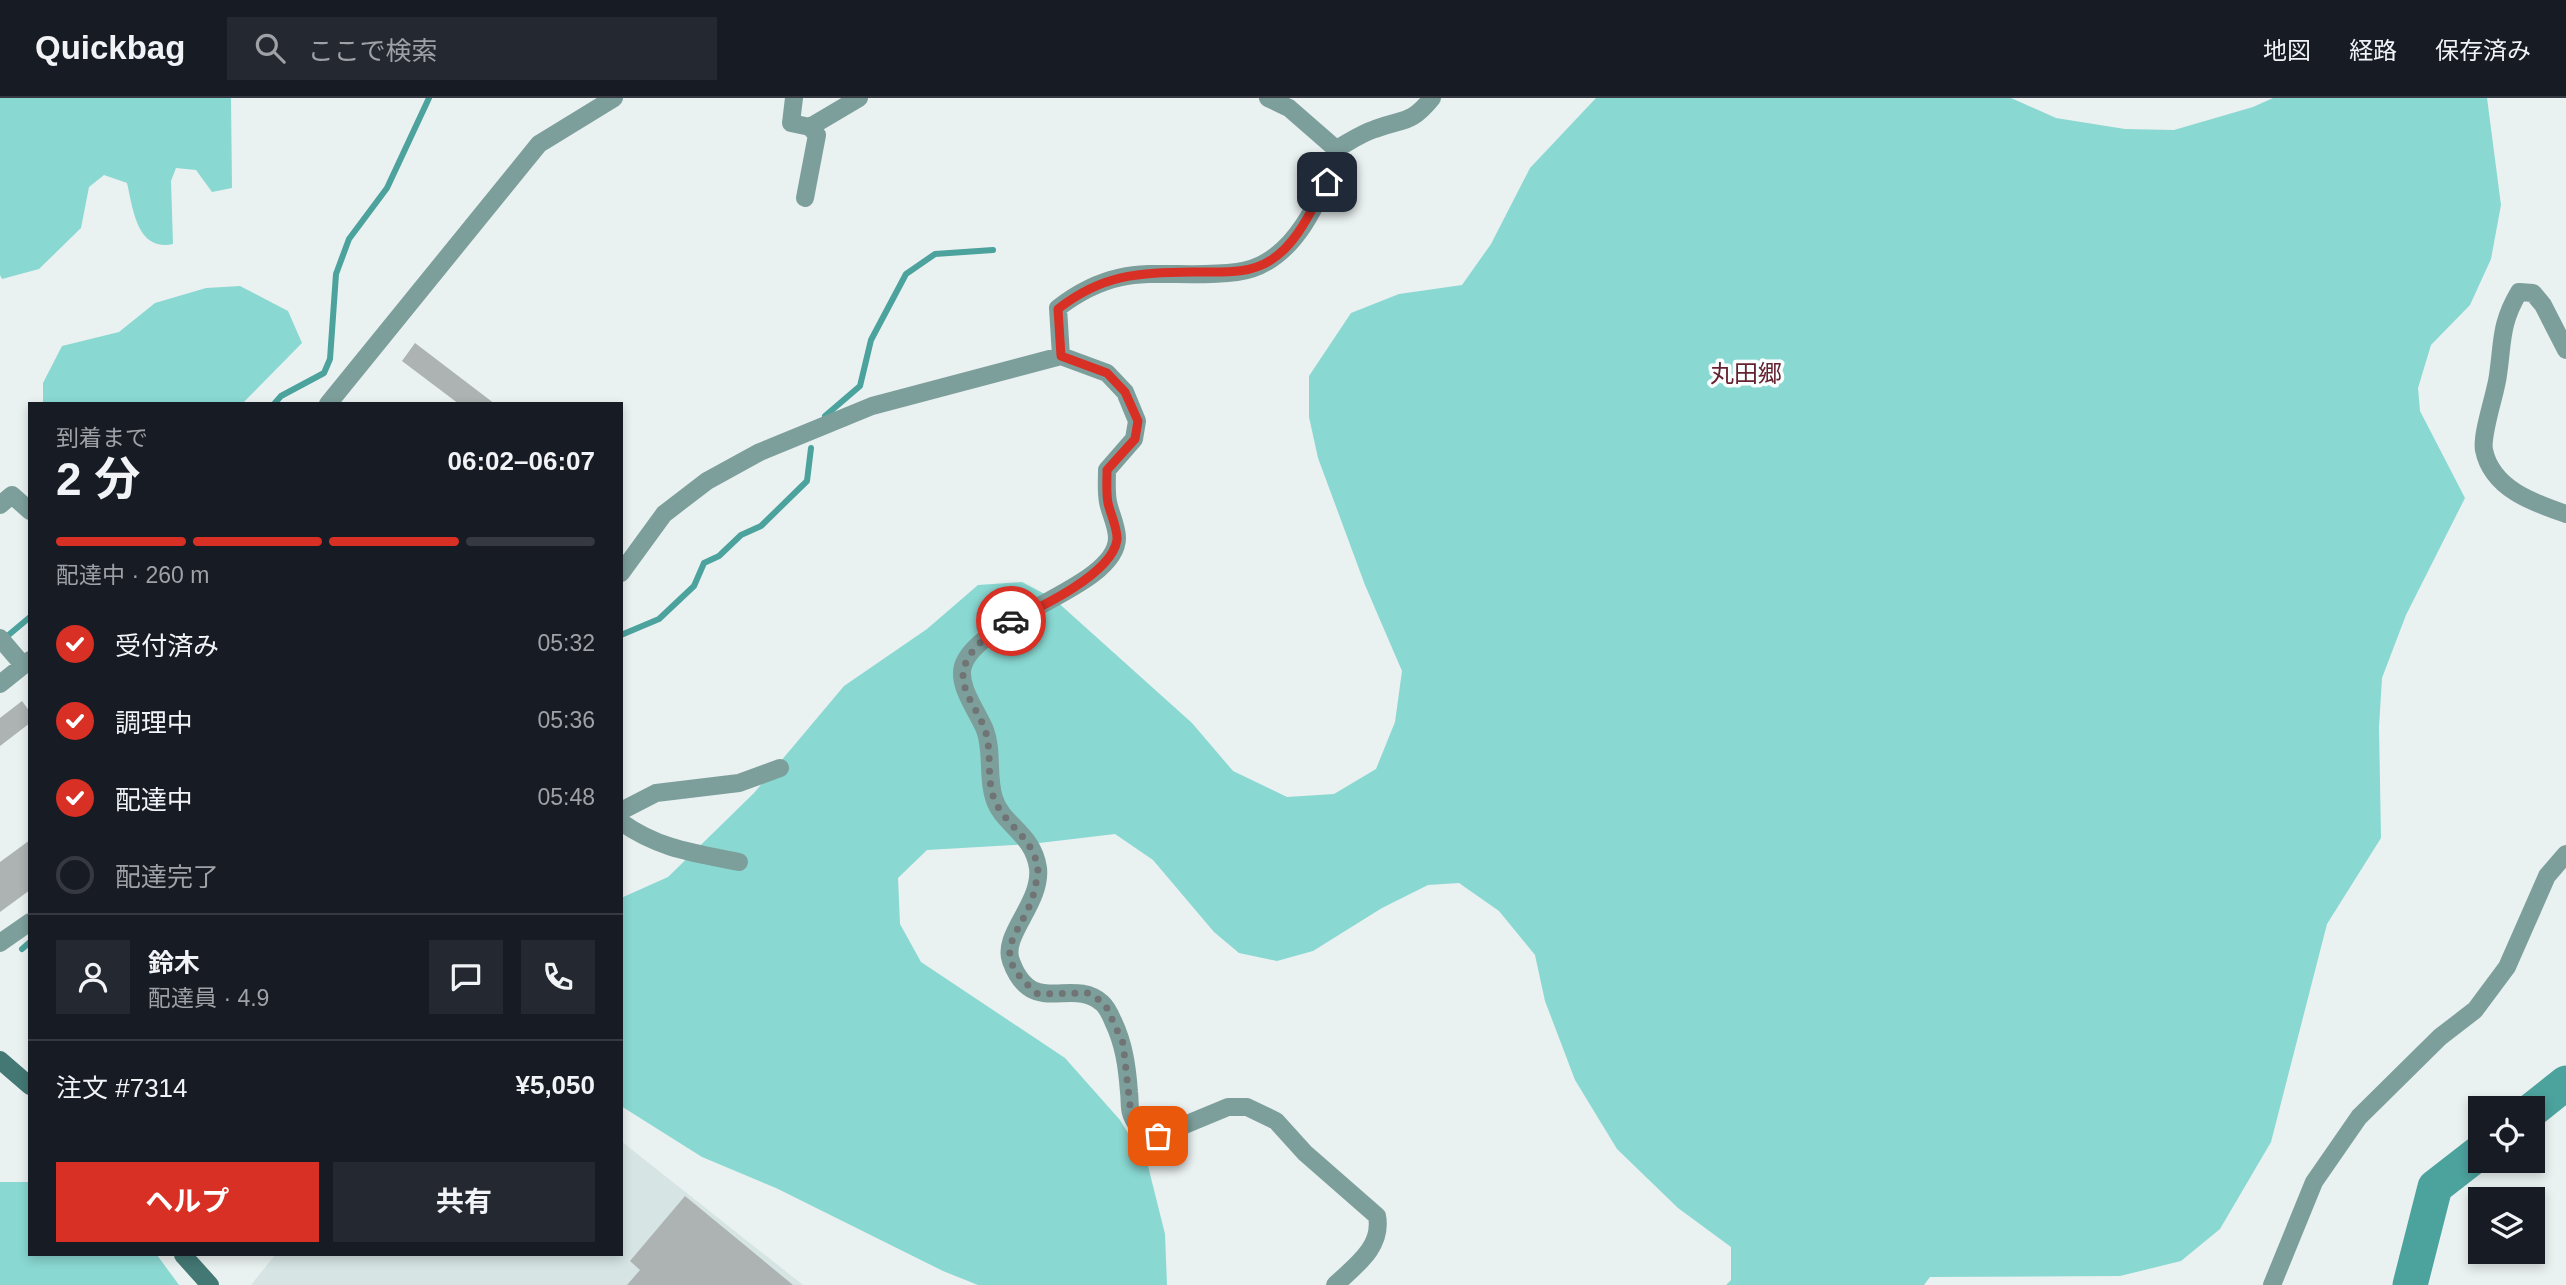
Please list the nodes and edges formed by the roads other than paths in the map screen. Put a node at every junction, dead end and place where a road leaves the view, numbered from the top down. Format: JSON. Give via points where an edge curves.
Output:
{"nodes":[{"id":1,"x":614,"y":98,"type":"edge"},
{"id":2,"x":794,"y":98,"type":"edge"},
{"id":3,"x":859,"y":98,"type":"edge"},
{"id":4,"x":1268,"y":98,"type":"edge"},
{"id":5,"x":1432,"y":98,"type":"edge"},
{"id":6,"x":810,"y":127,"type":"junction"},
{"id":7,"x":1336,"y":149,"type":"junction"},
{"id":8,"x":806,"y":198,"type":"dead end"},
{"id":9,"x":2566,"y":350,"type":"edge"},
{"id":10,"x":1061,"y":356,"type":"junction"},
{"id":11,"x":330,"y":402,"type":"edge"},
{"id":12,"x":0,"y":505,"type":"edge"},
{"id":13,"x":28,"y":509,"type":"edge"},
{"id":14,"x":2566,"y":514,"type":"edge"},
{"id":15,"x":623,"y":570,"type":"edge"},
{"id":16,"x":3,"y":642,"type":"edge"},
{"id":17,"x":28,"y":663,"type":"edge"},
{"id":18,"x":0,"y":684,"type":"edge"},
{"id":19,"x":780,"y":768,"type":"dead end"},
{"id":20,"x":623,"y":810,"type":"edge"},
{"id":21,"x":623,"y":823,"type":"edge"},
{"id":22,"x":2566,"y":854,"type":"edge"},
{"id":23,"x":739,"y":862,"type":"dead end"},
{"id":24,"x":28,"y":923,"type":"edge"},
{"id":25,"x":0,"y":943,"type":"edge"},
{"id":26,"x":0,"y":1060,"type":"edge"},
{"id":27,"x":28,"y":1084,"type":"edge"},
{"id":28,"x":184,"y":1256,"type":"edge"},
{"id":29,"x":210,"y":1285,"type":"edge"},
{"id":30,"x":1335,"y":1285,"type":"edge"},
{"id":31,"x":2272,"y":1285,"type":"edge"}],
"edges":[{"from":1,"to":11,"type":"street","via":[[539,144]]},
{"from":2,"to":6,"type":"street","via":[[791,123]]},
{"from":3,"to":6,"type":"street"},
{"from":4,"to":7,"type":"street","via":[[1289,108]]},
{"from":5,"to":7,"type":"street","via":[[1418,115],[1375,129]]},
{"from":6,"to":8,"type":"street","via":[[817,135]]},
{"from":7,"to":10,"type":"street","via":[[1327,182],[1300,230],[1272,260],[1239,272],[1151,273],[1116,278],[1082,290],[1058,309]]},
{"from":9,"to":14,"type":"street","via":[[2543,305],[2533,293],[2519,292],[2504,323],[2483,449],[2496,474],[2521,498]]},
{"from":10,"to":15,"type":"street","via":[[872,406],[760,453],[707,481],[664,514]]},
{"from":10,"to":30,"type":"street","via":[[1107,373],[1125,392],[1138,421],[1135,439],[1107,470],[1107,499],[1117,539],[1110,557],[1083,581],[982,640],[963,666],[964,684],[986,733],[994,798],[1027,839],[1038,869],[1033,902],[1009,943],[1010,960],[1020,980],[1038,994],[1089,993],[1105,1004],[1123,1043],[1131,1114],[1144,1136],[1158,1136],[1228,1107],[1247,1107],[1276,1121],[1377,1216],[1379,1228],[1369,1253]]},
{"from":12,"to":13,"type":"street","via":[[12,495]]},
{"from":16,"to":17,"type":"street"},
{"from":17,"to":18,"type":"street"},
{"from":19,"to":20,"type":"street","via":[[739,783],[656,793]]},
{"from":21,"to":23,"type":"street","via":[[671,849]]},
{"from":22,"to":31,"type":"street","via":[[2547,876],[2507,967],[2474,1010],[2359,1117],[2322,1171],[2303,1203]]},
{"from":24,"to":25,"type":"street"},
{"from":26,"to":27,"type":"street"},
{"from":28,"to":29,"type":"street"}]}
